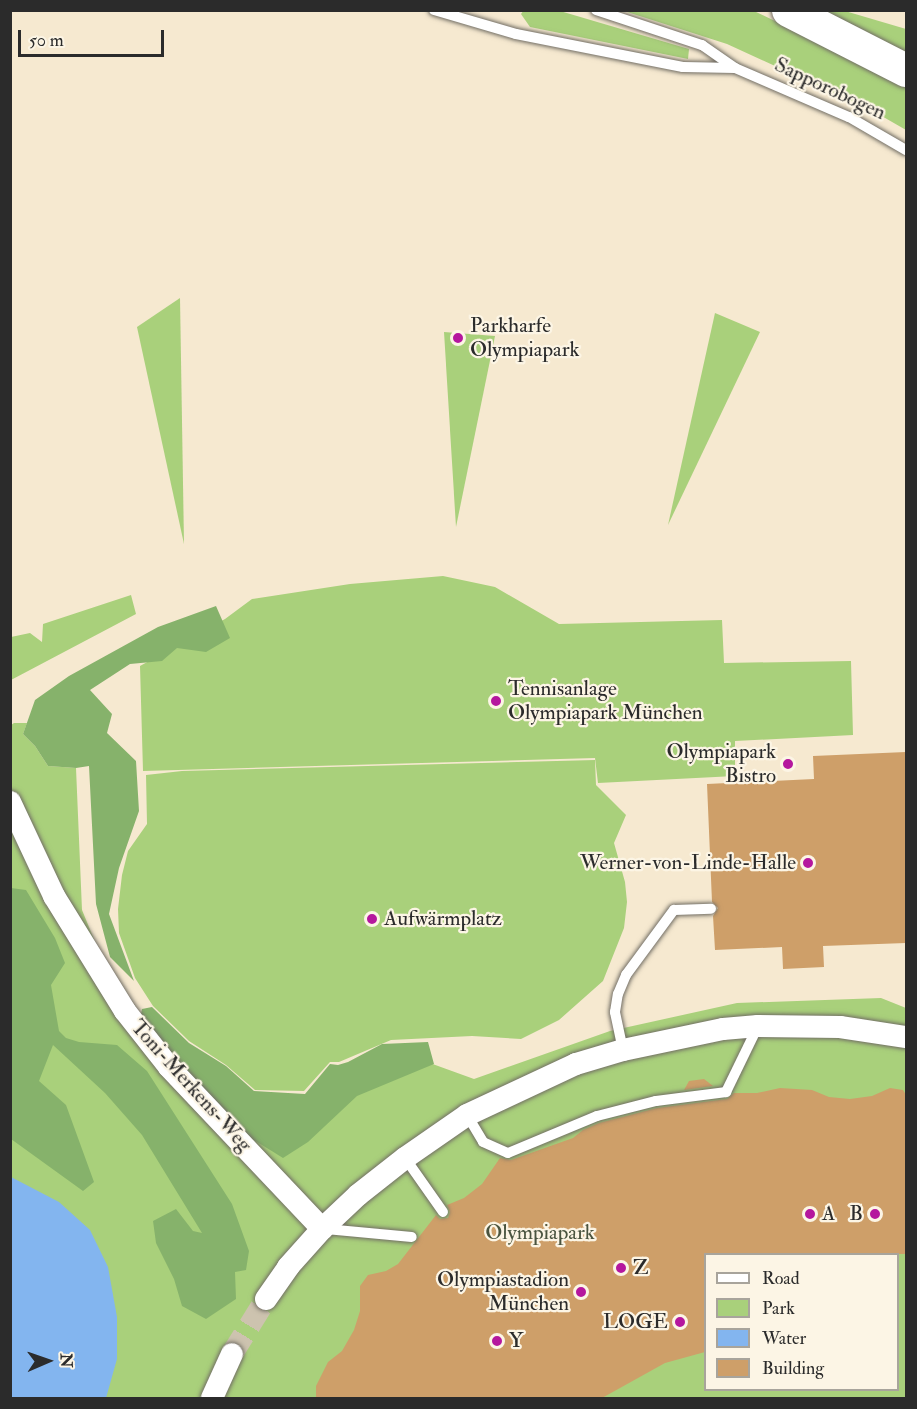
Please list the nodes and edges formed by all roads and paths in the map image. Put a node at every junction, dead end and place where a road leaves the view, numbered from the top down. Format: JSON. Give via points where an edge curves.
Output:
{"nodes":[{"id":1,"x":434,"y":10,"type":"edge"},
{"id":2,"x":596,"y":10,"type":"edge"},
{"id":3,"x":788,"y":10,"type":"edge"},
{"id":4,"x":735,"y":68,"type":"junction"},
{"id":5,"x":906,"y":70,"type":"edge"},
{"id":6,"x":906,"y":150,"type":"edge"},
{"id":7,"x":10,"y":802,"type":"edge"},
{"id":8,"x":711,"y":909,"type":"dead end"},
{"id":9,"x":758,"y":1026,"type":"junction"},
{"id":10,"x":906,"y":1037,"type":"edge"},
{"id":11,"x":623,"y":1050,"type":"junction"},
{"id":12,"x":467,"y":1114,"type":"junction"},
{"id":13,"x":405,"y":1158,"type":"junction"},
{"id":14,"x":443,"y":1212,"type":"dead end"},
{"id":15,"x":322,"y":1228,"type":"junction"},
{"id":16,"x":412,"y":1237,"type":"dead end"},
{"id":17,"x":266,"y":1299,"type":"tunnel mouth"},
{"id":18,"x":232,"y":1354,"type":"tunnel mouth"},
{"id":19,"x":212,"y":1398,"type":"edge"}],
"edges":[{"from":1,"to":4,"type":"lane","name":"Sapporobogen","via":[[516,34],[683,67]]},
{"from":2,"to":4,"type":"lane","name":"Sapporobogen","via":[[702,45]]},
{"from":3,"to":5,"type":"highway"},
{"from":4,"to":6,"type":"lane","name":"Sapporobogen","via":[[849,117]]},
{"from":7,"to":15,"type":"street","name":"Toni-Merkens-Weg","via":[[54,896],[125,1011],[169,1067]]},
{"from":8,"to":11,"type":"lane","via":[[674,910],[626,975],[615,1012]]},
{"from":9,"to":10,"type":"street","via":[[840,1027]]},
{"from":9,"to":11,"type":"street","via":[[723,1029]]},
{"from":9,"to":12,"type":"lane","via":[[726,1092],[656,1101],[597,1116],[508,1153],[483,1142]]},
{"from":11,"to":12,"type":"street","via":[[576,1064]]},
{"from":12,"to":13,"type":"street"},
{"from":13,"to":14,"type":"lane"},
{"from":13,"to":15,"type":"street"},
{"from":15,"to":16,"type":"lane"},
{"from":15,"to":17,"type":"street"},
{"from":18,"to":19,"type":"street"}]}
